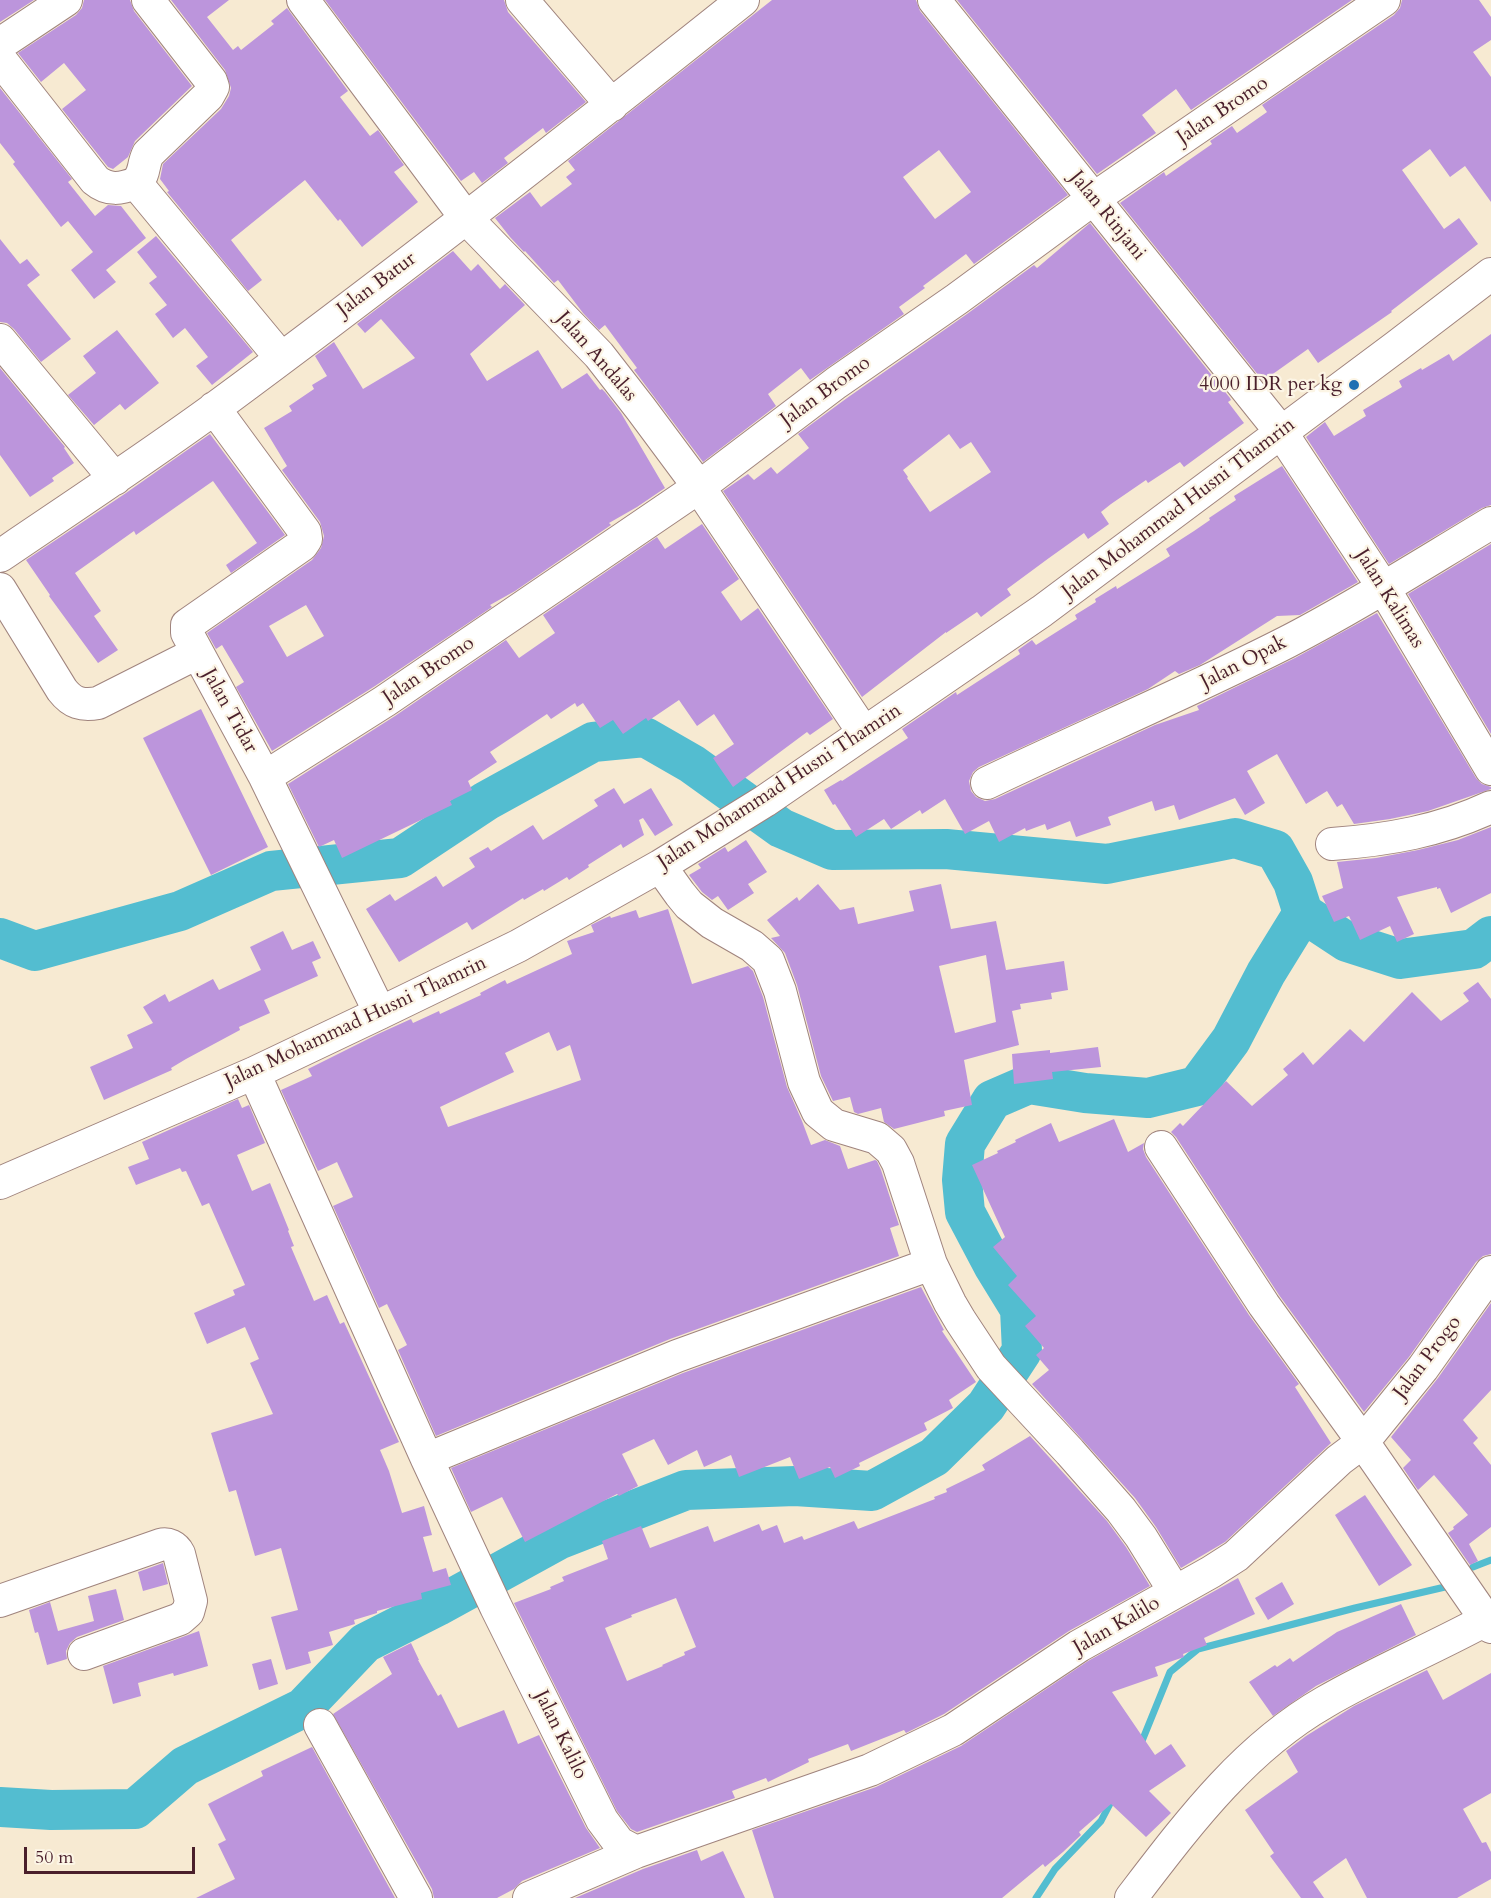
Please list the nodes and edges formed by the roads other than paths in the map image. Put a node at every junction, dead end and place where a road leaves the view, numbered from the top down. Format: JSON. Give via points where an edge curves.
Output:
{"nodes":[{"id":1,"x":66,"y":0,"type":"edge"},
{"id":2,"x":148,"y":0,"type":"edge"},
{"id":3,"x":303,"y":0,"type":"edge"},
{"id":4,"x":522,"y":0,"type":"edge"},
{"id":5,"x":743,"y":0,"type":"edge"},
{"id":6,"x":934,"y":0,"type":"edge"},
{"id":7,"x":1384,"y":0,"type":"edge"},
{"id":8,"x":0,"y":44,"type":"edge"},
{"id":9,"x":0,"y":59,"type":"edge"},
{"id":10,"x":612,"y":105,"type":"junction"},
{"id":11,"x":136,"y":183,"type":"junction"},
{"id":12,"x":1094,"y":199,"type":"junction"},
{"id":13,"x":466,"y":218,"type":"junction"},
{"id":14,"x":1491,"y":274,"type":"edge"},
{"id":15,"x":0,"y":340,"type":"edge"},
{"id":16,"x":281,"y":358,"type":"junction"},
{"id":17,"x":214,"y":408,"type":"junction"},
{"id":18,"x":1281,"y":432,"type":"junction"},
{"id":19,"x":115,"y":479,"type":"junction"},
{"id":20,"x":699,"y":487,"type":"junction"},
{"id":21,"x":1491,"y":522,"type":"edge"},
{"id":22,"x":0,"y":556,"type":"edge"},
{"id":23,"x":1383,"y":587,"type":"junction"},
{"id":24,"x":0,"y":589,"type":"edge"},
{"id":25,"x":197,"y":653,"type":"junction"},
{"id":26,"x":864,"y":733,"type":"junction"},
{"id":27,"x":1491,"y":769,"type":"edge"},
{"id":28,"x":265,"y":777,"type":"junction"},
{"id":29,"x":987,"y":783,"type":"dead end"},
{"id":30,"x":1491,"y":807,"type":"edge"},
{"id":31,"x":1332,"y":844,"type":"dead end"},
{"id":32,"x":660,"y":866,"type":"junction"},
{"id":33,"x":380,"y":1013,"type":"junction"},
{"id":34,"x":254,"y":1073,"type":"junction"},
{"id":35,"x":1161,"y":1147,"type":"dead end"},
{"id":36,"x":0,"y":1183,"type":"edge"},
{"id":37,"x":931,"y":1264,"type":"junction"},
{"id":38,"x":1491,"y":1272,"type":"edge"},
{"id":39,"x":1363,"y":1442,"type":"junction"},
{"id":40,"x":427,"y":1459,"type":"junction"},
{"id":41,"x":1175,"y":1592,"type":"junction"},
{"id":42,"x":0,"y":1601,"type":"edge"},
{"id":43,"x":1489,"y":1621,"type":"edge"},
{"id":44,"x":84,"y":1654,"type":"dead end"},
{"id":45,"x":320,"y":1725,"type":"dead end"},
{"id":46,"x":636,"y":1852,"type":"junction"},
{"id":47,"x":416,"y":1898,"type":"edge"},
{"id":48,"x":529,"y":1898,"type":"edge"},
{"id":49,"x":1131,"y":1898,"type":"edge"}],
"edges":[{"from":1,"to":8,"type":"street"},
{"from":2,"to":11,"type":"street","via":[[213,87],[148,154],[143,174]]},
{"from":3,"to":13,"type":"street","name":"Jalan Andalas"},
{"from":4,"to":10,"type":"street"},
{"from":5,"to":10,"type":"street","name":"Jalan Batur"},
{"from":6,"to":12,"type":"street","name":"Jalan Rinjani"},
{"from":7,"to":12,"type":"street","name":"Jalan Bromo"},
{"from":9,"to":11,"type":"street","via":[[95,180],[111,188]]},
{"from":10,"to":13,"type":"street","name":"Jalan Batur"},
{"from":11,"to":16,"type":"street"},
{"from":12,"to":18,"type":"street","name":"Jalan Rinjani"},
{"from":12,"to":20,"type":"street","name":"Jalan Bromo","via":[[836,383]]},
{"from":13,"to":16,"type":"street","name":"Jalan Batur"},
{"from":13,"to":20,"type":"street","name":"Jalan Andalas","via":[[599,355]]},
{"from":14,"to":18,"type":"street","name":"Jalan Mohammad Husni Thamrin"},
{"from":15,"to":19,"type":"street"},
{"from":16,"to":17,"type":"street","name":"Jalan Batur"},
{"from":17,"to":19,"type":"street","name":"Jalan Batur"},
{"from":17,"to":25,"type":"street","via":[[307,535],[302,545],[187,625]]},
{"from":18,"to":23,"type":"street","name":"Jalan Kalimas"},
{"from":18,"to":26,"type":"street","name":"Jalan Mohammad Husni Thamrin","via":[[1042,611]]},
{"from":19,"to":22,"type":"street","name":"Jalan Batur"},
{"from":20,"to":26,"type":"street","name":"Jalan Andalas"},
{"from":20,"to":28,"type":"street","name":"Jalan Bromo","via":[[385,701]]},
{"from":21,"to":23,"type":"street","name":"Jalan Opak"},
{"from":23,"to":27,"type":"street","name":"Jalan Kalimas"},
{"from":23,"to":29,"type":"street","name":"Jalan Opak","via":[[1259,656]]},
{"from":24,"to":25,"type":"street","name":"Jalan Tidar","via":[[62,690],[79,704],[98,704]]},
{"from":25,"to":28,"type":"street","name":"Jalan Tidar"},
{"from":26,"to":32,"type":"street","name":"Jalan Mohammad Husni Thamrin"},
{"from":28,"to":33,"type":"street","name":"Jalan Tidar"},
{"from":30,"to":31,"type":"street","via":[[1413,834]]},
{"from":32,"to":33,"type":"street","name":"Jalan Mohammad Husni Thamrin","via":[[518,946]]},
{"from":32,"to":37,"type":"street","via":[[689,905],[768,960],[804,1082],[815,1106],[834,1125],[877,1138],[891,1150]]},
{"from":33,"to":34,"type":"street","name":"Jalan Mohammad Husni Thamrin"},
{"from":34,"to":36,"type":"street","name":"Jalan Mohammad Husni Thamrin"},
{"from":34,"to":40,"type":"street","name":"Jalan Kalilo"},
{"from":35,"to":39,"type":"street","via":[[1264,1305]]},
{"from":37,"to":40,"type":"street","via":[[677,1356]]},
{"from":37,"to":41,"type":"street","via":[[950,1303],[991,1367],[1121,1510]]},
{"from":38,"to":39,"type":"street","name":"Jalan Progo","via":[[1423,1368]]},
{"from":39,"to":41,"type":"street","name":"Jalan Kalilo","via":[[1236,1556]]},
{"from":39,"to":43,"type":"street"},
{"from":40,"to":46,"type":"street","name":"Jalan Kalilo","via":[[602,1820],[619,1843]]},
{"from":41,"to":46,"type":"street","name":"Jalan Kalilo","via":[[1079,1646],[953,1730],[922,1745],[870,1770]]},
{"from":42,"to":44,"type":"street","via":[[160,1545],[175,1548],[191,1601],[188,1612]]},
{"from":43,"to":49,"type":"street","via":[[1324,1702],[1287,1727],[1227,1780]]},
{"from":45,"to":47,"type":"street"},
{"from":46,"to":48,"type":"street","name":"Jalan Kalilo"}]}
